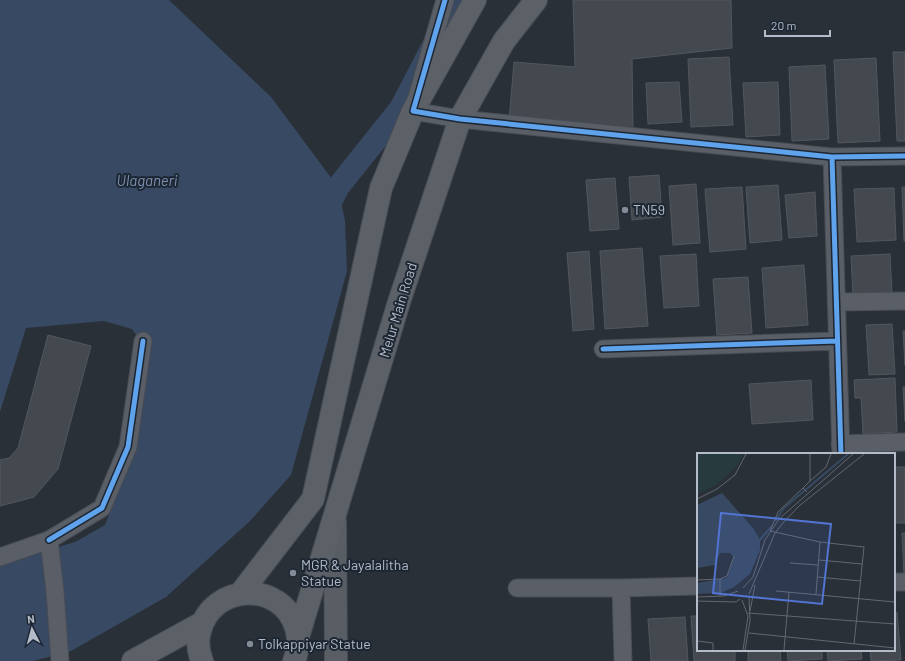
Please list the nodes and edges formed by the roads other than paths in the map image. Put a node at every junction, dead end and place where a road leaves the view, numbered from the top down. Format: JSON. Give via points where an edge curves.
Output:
{"nodes":[{"id":1,"x":475,"y":0,"type":"edge"},
{"id":2,"x":536,"y":0,"type":"edge"},
{"id":3,"x":444,"y":3,"type":"edge"},
{"id":4,"x":413,"y":111,"type":"junction"},
{"id":5,"x":460,"y":119,"type":"junction"},
{"id":6,"x":905,"y":156,"type":"edge"},
{"id":7,"x":832,"y":157,"type":"junction"},
{"id":8,"x":905,"y":301,"type":"edge"},
{"id":9,"x":836,"y":302,"type":"junction"},
{"id":10,"x":143,"y":341,"type":"dead end"},
{"id":11,"x":837,"y":341,"type":"junction"},
{"id":12,"x":602,"y":349,"type":"dead end"},
{"id":13,"x":905,"y":442,"type":"edge"},
{"id":14,"x":840,"y":449,"type":"edge"},
{"id":15,"x":335,"y":517,"type":"junction"},
{"id":16,"x":49,"y":540,"type":"junction"},
{"id":17,"x":0,"y":557,"type":"edge"},
{"id":18,"x":697,"y":586,"type":"edge"},
{"id":19,"x":517,"y":588,"type":"dead end"},
{"id":20,"x":620,"y":588,"type":"junction"},
{"id":21,"x":240,"y":594,"type":"junction"},
{"id":22,"x":202,"y":623,"type":"junction"},
{"id":23,"x":297,"y":654,"type":"edge"},
{"id":24,"x":60,"y":661,"type":"edge"},
{"id":25,"x":133,"y":661,"type":"edge"},
{"id":26,"x":202,"y":661,"type":"edge"},
{"id":27,"x":336,"y":661,"type":"edge"},
{"id":28,"x":623,"y":661,"type":"edge"}],
"edges":[{"from":1,"to":4,"type":"main road"},
{"from":2,"to":5,"type":"main road","name":"Melur Main Road","via":[[504,41]]},
{"from":3,"to":4,"type":"street"},
{"from":4,"to":5,"type":"street"},
{"from":4,"to":21,"type":"main road","via":[[381,188],[313,499]]},
{"from":5,"to":7,"type":"street"},
{"from":5,"to":15,"type":"main road","name":"Melur Main Road","via":[[399,302]]},
{"from":6,"to":7,"type":"street"},
{"from":7,"to":9,"type":"street"},
{"from":8,"to":9,"type":"street"},
{"from":9,"to":11,"type":"street"},
{"from":10,"to":16,"type":"street","via":[[128,447],[102,508]]},
{"from":11,"to":12,"type":"street"},
{"from":11,"to":14,"type":"street"},
{"from":13,"to":14,"type":"street"},
{"from":15,"to":23,"type":"main road","name":"Melur Main Road"},
{"from":15,"to":27,"type":"main road"},
{"from":16,"to":17,"type":"street"},
{"from":16,"to":24,"type":"street"},
{"from":18,"to":20,"type":"street"},
{"from":19,"to":20,"type":"street"},
{"from":20,"to":28,"type":"street"},
{"from":21,"to":22,"type":"main road","via":[[224,599],[211,609]]},
{"from":21,"to":23,"type":"main road","via":[[256,593],[272,599],[285,608],[294,622]]},
{"from":22,"to":25,"type":"main road"},
{"from":22,"to":26,"type":"main road","via":[[198,639]]}]}
